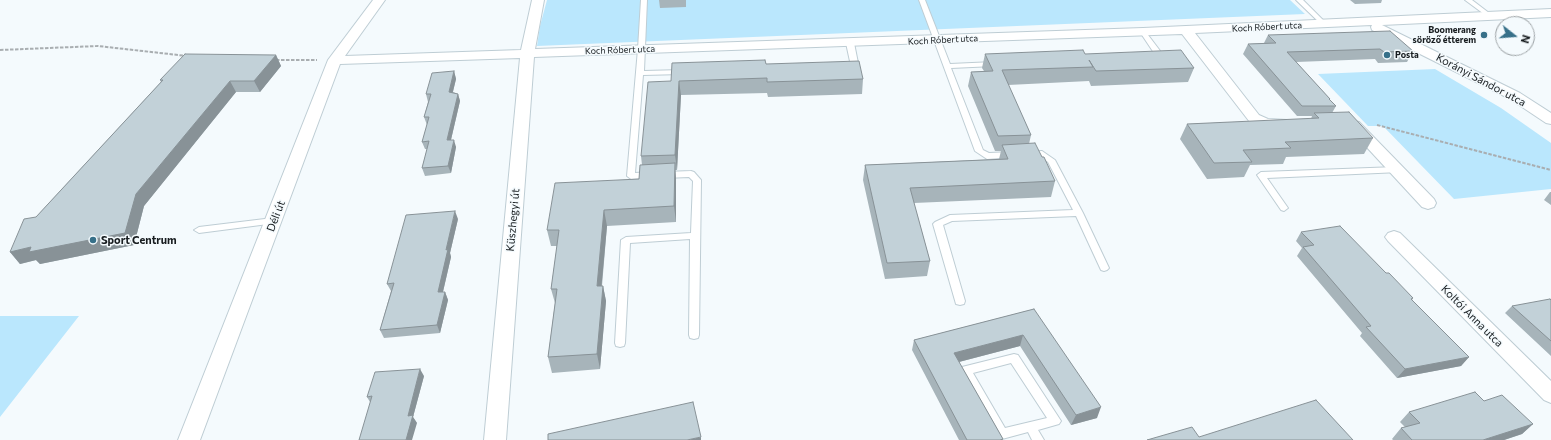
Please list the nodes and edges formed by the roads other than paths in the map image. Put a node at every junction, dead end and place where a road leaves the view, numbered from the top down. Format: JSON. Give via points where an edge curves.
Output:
{"nodes":[{"id":1,"x":378,"y":0,"type":"edge"},
{"id":2,"x":538,"y":0,"type":"edge"},
{"id":3,"x":644,"y":0,"type":"edge"},
{"id":4,"x":922,"y":0,"type":"edge"},
{"id":5,"x":1299,"y":0,"type":"edge"},
{"id":6,"x":1468,"y":0,"type":"edge"},
{"id":7,"x":1551,"y":13,"type":"edge"},
{"id":8,"x":1490,"y":16,"type":"junction"},
{"id":9,"x":1367,"y":22,"type":"junction"},
{"id":10,"x":1325,"y":24,"type":"junction"},
{"id":11,"x":1186,"y":31,"type":"junction"},
{"id":12,"x":1143,"y":32,"type":"junction"},
{"id":13,"x":937,"y":40,"type":"junction"},
{"id":14,"x":850,"y":43,"type":"junction"},
{"id":15,"x":642,"y":50,"type":"junction"},
{"id":16,"x":527,"y":54,"type":"junction"},
{"id":17,"x":1153,"y":58,"type":"edge"},
{"id":18,"x":335,"y":60,"type":"junction"},
{"id":19,"x":1003,"y":64,"type":"edge"},
{"id":20,"x":948,"y":66,"type":"junction"},
{"id":21,"x":840,"y":68,"type":"edge"},
{"id":22,"x":693,"y":71,"type":"edge"},
{"id":23,"x":639,"y":73,"type":"junction"},
{"id":24,"x":1551,"y":120,"type":"edge"},
{"id":25,"x":1297,"y":122,"type":"edge"},
{"id":26,"x":1350,"y":124,"type":"edge"},
{"id":27,"x":1397,"y":170,"type":"junction"},
{"id":28,"x":1428,"y":203,"type":"dead end"},
{"id":29,"x":1284,"y":208,"type":"dead end"},
{"id":30,"x":1079,"y":213,"type":"junction"},
{"id":31,"x":274,"y":221,"type":"junction"},
{"id":32,"x":199,"y":230,"type":"dead end"},
{"id":33,"x":695,"y":236,"type":"junction"},
{"id":34,"x":1394,"y":237,"type":"dead end"},
{"id":35,"x":1104,"y":268,"type":"dead end"},
{"id":36,"x":960,"y":301,"type":"dead end"},
{"id":37,"x":694,"y":335,"type":"dead end"},
{"id":38,"x":620,"y":343,"type":"dead end"},
{"id":39,"x":1551,"y":394,"type":"edge"},
{"id":40,"x":1031,"y":428,"type":"junction"},
{"id":41,"x":189,"y":440,"type":"edge"},
{"id":42,"x":495,"y":440,"type":"edge"},
{"id":43,"x":1038,"y":440,"type":"edge"}],
"edges":[{"from":1,"to":18,"type":"street","name":"Déli út"},
{"from":2,"to":16,"type":"street","name":"Küszhegyi út"},
{"from":3,"to":15,"type":"lane"},
{"from":4,"to":13,"type":"lane"},
{"from":5,"to":10,"type":"lane"},
{"from":6,"to":8,"type":"lane"},
{"from":7,"to":8,"type":"street","name":"Koch Róbert utca"},
{"from":8,"to":9,"type":"street","name":"Koch Róbert utca"},
{"from":9,"to":10,"type":"street","name":"Koch Róbert utca"},
{"from":9,"to":24,"type":"street","name":"Korányi Sándor utca","via":[[1515,96]]},
{"from":10,"to":11,"type":"street","name":"Koch Róbert utca"},
{"from":11,"to":12,"type":"street","name":"Koch Róbert utca"},
{"from":11,"to":25,"type":"street","via":[[1254,118],[1266,123]]},
{"from":12,"to":13,"type":"street","name":"Koch Róbert utca"},
{"from":12,"to":17,"type":"lane","via":[[1161,58]]},
{"from":13,"to":14,"type":"street","name":"Koch Róbert utca"},
{"from":13,"to":20,"type":"lane"},
{"from":14,"to":15,"type":"street","name":"Koch Róbert utca"},
{"from":14,"to":21,"type":"lane","via":[[855,68]]},
{"from":15,"to":16,"type":"street","name":"Koch Róbert utca"},
{"from":15,"to":23,"type":"lane"},
{"from":16,"to":18,"type":"street","name":"Koch Róbert utca"},
{"from":16,"to":42,"type":"street","name":"Küszhegyi út"},
{"from":18,"to":31,"type":"street","name":"Déli út"},
{"from":19,"to":20,"type":"lane"},
{"from":20,"to":30,"type":"lane","via":[[979,151],[987,156],[1042,154],[1051,160]]},
{"from":22,"to":23,"type":"lane"},
{"from":23,"to":33,"type":"lane","via":[[631,176],[691,174],[697,180]]},
{"from":26,"to":27,"type":"street"},
{"from":27,"to":28,"type":"street"},
{"from":27,"to":29,"type":"lane","via":[[1261,175]]},
{"from":30,"to":35,"type":"lane"},
{"from":30,"to":36,"type":"lane","via":[[950,218],[938,224]]},
{"from":31,"to":32,"type":"lane"},
{"from":31,"to":41,"type":"street","name":"Déli út"},
{"from":33,"to":37,"type":"lane"},
{"from":33,"to":38,"type":"lane","via":[[626,240]]},
{"from":34,"to":39,"type":"street","name":"Koltói Anna utca"},
{"from":40,"to":40,"type":"lane","via":[[1055,422],[1014,358],[966,370],[1002,434]]},
{"from":40,"to":43,"type":"lane"}]}
